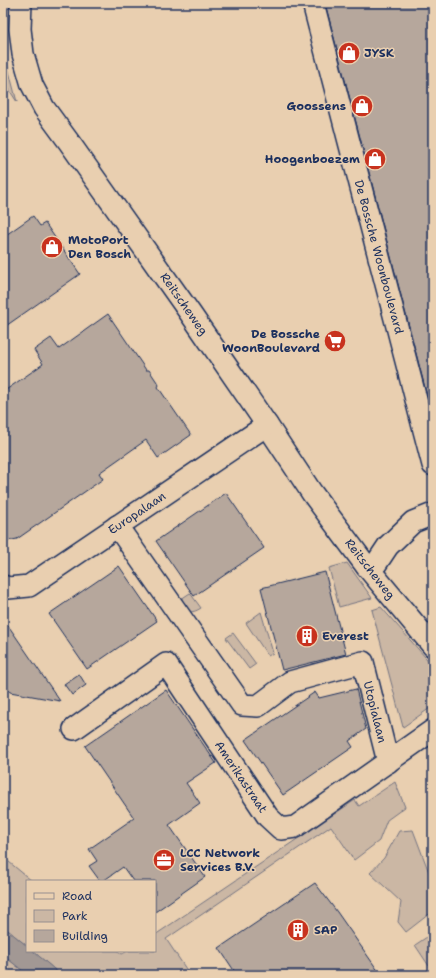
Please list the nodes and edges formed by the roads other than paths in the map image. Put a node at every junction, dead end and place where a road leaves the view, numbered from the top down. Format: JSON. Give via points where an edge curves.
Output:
{"nodes":[{"id":1,"x":21,"y":3,"type":"edge"},
{"id":2,"x":313,"y":3,"type":"edge"},
{"id":3,"x":267,"y":425,"type":"junction"},
{"id":4,"x":433,"y":465,"type":"edge"},
{"id":5,"x":433,"y":514,"type":"edge"},
{"id":6,"x":117,"y":526,"type":"junction"},
{"id":7,"x":367,"y":567,"type":"junction"},
{"id":8,"x":5,"y":589,"type":"edge"},
{"id":9,"x":433,"y":646,"type":"edge"},
{"id":10,"x":74,"y":729,"type":"dead end"},
{"id":11,"x":430,"y":739,"type":"edge"},
{"id":12,"x":388,"y":762,"type":"junction"}],
"edges":[{"from":1,"to":3,"type":"street","name":"Reitscheweg","via":[[22,54],[32,84],[44,108]]},
{"from":2,"to":4,"type":"street","name":"De Bossche Woonboulevard"},
{"from":3,"to":6,"type":"street","name":"Europalaan"},
{"from":3,"to":7,"type":"street","name":"Reitscheweg","via":[[312,493]]},
{"from":5,"to":7,"type":"street","via":[[413,522],[388,546],[376,564]]},
{"from":6,"to":8,"type":"street","name":"Europalaan","via":[[28,586]]},
{"from":6,"to":12,"type":"street","name":"Utopialaan","via":[[242,705],[258,706],[290,682],[363,662]]},
{"from":7,"to":9,"type":"street","name":"Reitscheweg"},
{"from":10,"to":12,"type":"street","name":"Amerikastraat","via":[[166,664],[268,817],[281,829],[295,827]]},
{"from":11,"to":12,"type":"street","name":"Amerikastraat"}]}
